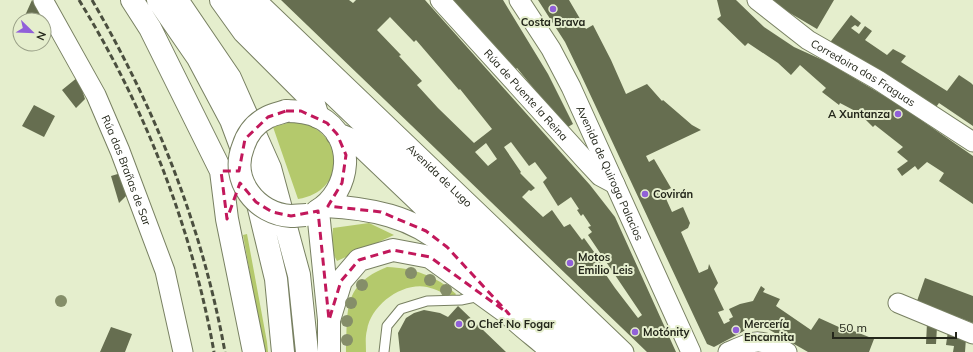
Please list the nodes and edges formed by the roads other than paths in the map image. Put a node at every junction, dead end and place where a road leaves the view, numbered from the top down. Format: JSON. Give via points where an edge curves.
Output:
{"nodes":[{"id":1,"x":43,"y":0,"type":"edge"},
{"id":2,"x":132,"y":0,"type":"edge"},
{"id":3,"x":158,"y":0,"type":"edge"},
{"id":4,"x":177,"y":0,"type":"edge"},
{"id":5,"x":221,"y":0,"type":"edge"},
{"id":6,"x":440,"y":0,"type":"edge"},
{"id":7,"x":519,"y":0,"type":"edge"},
{"id":8,"x":757,"y":0,"type":"edge"},
{"id":9,"x":247,"y":4,"type":"edge"},
{"id":10,"x":281,"y":70,"type":"junction"},
{"id":11,"x":318,"y":117,"type":"junction"},
{"id":12,"x":337,"y":134,"type":"junction"},
{"id":13,"x":973,"y":142,"type":"edge"},
{"id":14,"x":245,"y":172,"type":"junction"},
{"id":15,"x":615,"y":184,"type":"junction"},
{"id":16,"x":316,"y":210,"type":"junction"},
{"id":17,"x":482,"y":295,"type":"junction"},
{"id":18,"x":898,"y":303,"type":"dead end"},
{"id":19,"x":509,"y":314,"type":"junction"},
{"id":20,"x":329,"y":320,"type":"junction"},
{"id":21,"x":973,"y":334,"type":"edge"},
{"id":22,"x":608,"y":346,"type":"edge"},
{"id":23,"x":183,"y":352,"type":"edge"},
{"id":24,"x":254,"y":352,"type":"edge"},
{"id":25,"x":283,"y":352,"type":"edge"},
{"id":26,"x":307,"y":352,"type":"edge"},
{"id":27,"x":330,"y":352,"type":"edge"},
{"id":28,"x":384,"y":352,"type":"edge"},
{"id":29,"x":543,"y":352,"type":"edge"},
{"id":30,"x":554,"y":352,"type":"edge"},
{"id":31,"x":582,"y":352,"type":"edge"},
{"id":32,"x":624,"y":352,"type":"edge"},
{"id":33,"x":692,"y":352,"type":"edge"},
{"id":34,"x":728,"y":352,"type":"edge"},
{"id":35,"x":787,"y":352,"type":"edge"}],
"edges":[{"from":1,"to":23,"type":"street","name":"Rúa das Brañas de Sar","via":[[96,95],[120,151],[165,271]]},
{"from":2,"to":14,"type":"main road"},
{"from":3,"to":14,"type":"main road","via":[[202,65],[231,120]]},
{"from":4,"to":14,"type":"main road","via":[[230,78]]},
{"from":5,"to":10,"type":"main road","via":[[240,27]]},
{"from":6,"to":15,"type":"street","name":"Rúa de Puente la Reina","via":[[600,176]]},
{"from":7,"to":15,"type":"street","name":"Avenida de Quiroga Palacios","via":[[562,69]]},
{"from":8,"to":13,"type":"street","name":"Corredoira das Fraguas","via":[[808,40],[878,80]]},
{"from":9,"to":10,"type":"main road","via":[[254,31],[280,57]]},
{"from":9,"to":22,"type":"main road"},
{"from":10,"to":11,"type":"main road","via":[[313,101]]},
{"from":11,"to":12,"type":"main road"},
{"from":11,"to":14,"type":"main road","bridge":true,"via":[[302,111],[286,111],[268,117],[254,127],[245,140],[240,155]]},
{"from":12,"to":16,"type":"main road","via":[[346,155],[346,169],[342,183],[334,196]]},
{"from":12,"to":31,"type":"main road","via":[[357,142],[553,329]]},
{"from":14,"to":16,"type":"main road","bridge":true,"via":[[246,191],[256,202],[272,212],[291,216]]},
{"from":14,"to":24,"type":"main road","via":[[233,195],[227,219]]},
{"from":14,"to":25,"type":"main road","via":[[276,279]]},
{"from":14,"to":26,"type":"main road","via":[[299,275]]},
{"from":15,"to":33,"type":"street","name":"Avenida de Quiroga Palacios"},
{"from":16,"to":19,"type":"main road","via":[[350,207],[382,212],[426,231],[447,247]]},
{"from":16,"to":20,"type":"main road"},
{"from":17,"to":19,"type":"main road"},
{"from":17,"to":20,"type":"main road","via":[[430,256],[393,250],[359,260],[341,281]]},
{"from":17,"to":28,"type":"lane","via":[[461,300],[427,301],[401,309],[387,326]]},
{"from":18,"to":21,"type":"street"},
{"from":19,"to":29,"type":"street"},
{"from":19,"to":30,"type":"main road"},
{"from":20,"to":27,"type":"main road"},
{"from":22,"to":32,"type":"street"},
{"from":34,"to":35,"type":"street","via":[[759,340]]}]}
